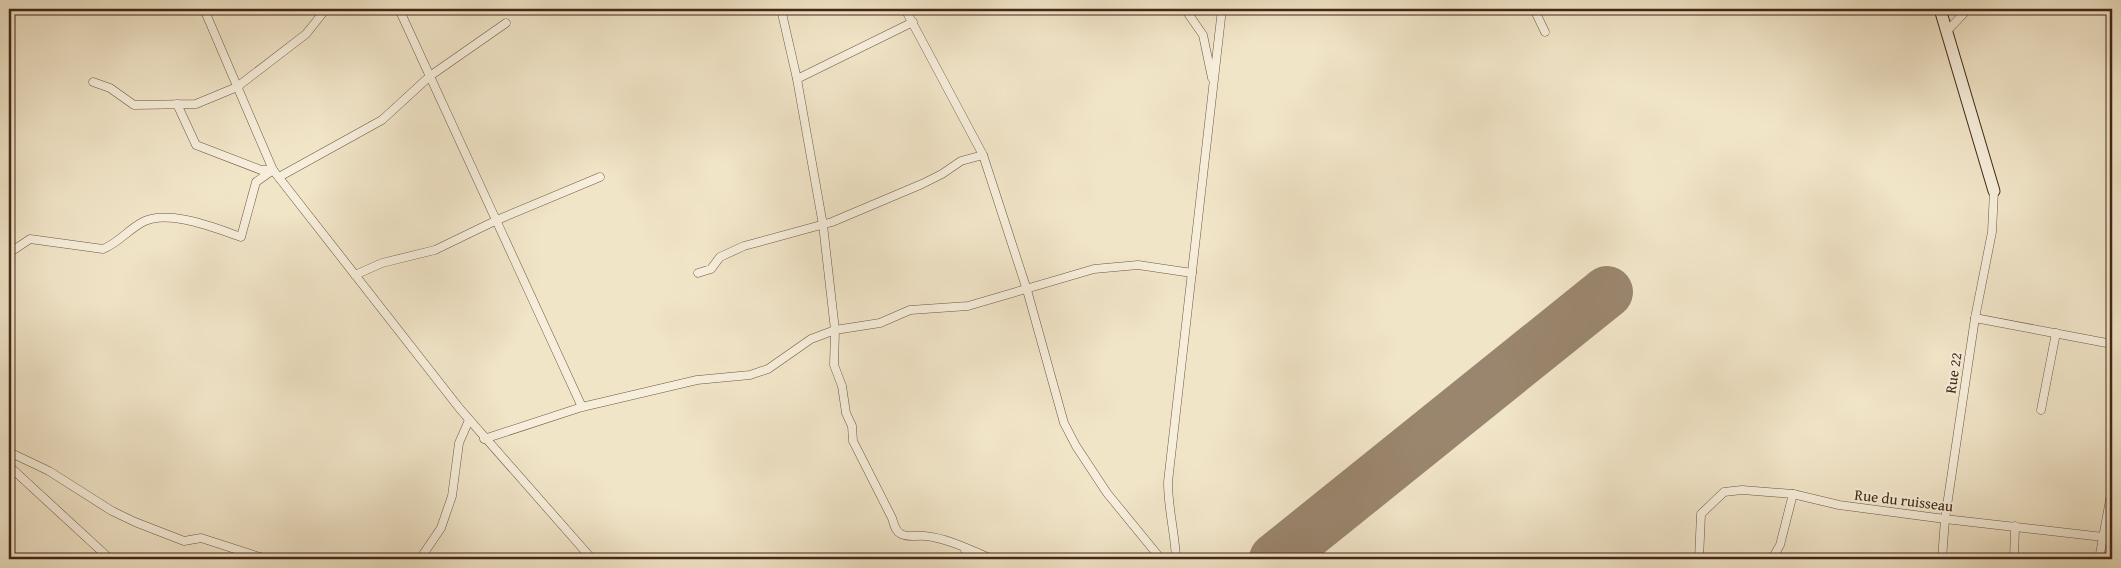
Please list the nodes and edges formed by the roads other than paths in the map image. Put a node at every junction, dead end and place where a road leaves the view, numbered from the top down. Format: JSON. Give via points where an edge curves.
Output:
{"nodes":[{"id":1,"x":204,"y":9,"type":"edge"},
{"id":2,"x":326,"y":9,"type":"edge"},
{"id":3,"x":399,"y":9,"type":"edge"},
{"id":4,"x":780,"y":9,"type":"edge"},
{"id":5,"x":905,"y":9,"type":"edge"},
{"id":6,"x":1185,"y":9,"type":"edge"},
{"id":7,"x":1222,"y":9,"type":"edge"},
{"id":8,"x":1534,"y":9,"type":"edge"},
{"id":9,"x":1940,"y":9,"type":"edge"},
{"id":10,"x":1968,"y":9,"type":"edge"},
{"id":11,"x":914,"y":22,"type":"junction"},
{"id":12,"x":506,"y":23,"type":"dead end"},
{"id":13,"x":1947,"y":31,"type":"junction"},
{"id":14,"x":1545,"y":32,"type":"dead end"},
{"id":15,"x":430,"y":76,"type":"junction"},
{"id":16,"x":797,"y":79,"type":"junction"},
{"id":17,"x":93,"y":82,"type":"dead end"},
{"id":18,"x":1213,"y":85,"type":"junction"},
{"id":19,"x":237,"y":87,"type":"junction"},
{"id":20,"x":177,"y":104,"type":"junction"},
{"id":21,"x":984,"y":154,"type":"junction"},
{"id":22,"x":273,"y":170,"type":"junction"},
{"id":23,"x":279,"y":177,"type":"junction"},
{"id":24,"x":600,"y":177,"type":"dead end"},
{"id":25,"x":1994,"y":191,"type":"joint"},
{"id":26,"x":497,"y":220,"type":"junction"},
{"id":27,"x":823,"y":225,"type":"junction"},
{"id":28,"x":9,"y":253,"type":"edge"},
{"id":29,"x":698,"y":273,"type":"dead end"},
{"id":30,"x":1192,"y":273,"type":"junction"},
{"id":31,"x":355,"y":275,"type":"junction"},
{"id":32,"x":1027,"y":290,"type":"junction"},
{"id":33,"x":1975,"y":318,"type":"junction"},
{"id":34,"x":835,"y":330,"type":"junction"},
{"id":35,"x":2056,"y":333,"type":"junction"},
{"id":36,"x":2112,"y":344,"type":"edge"},
{"id":37,"x":582,"y":407,"type":"junction"},
{"id":38,"x":2041,"y":410,"type":"dead end"},
{"id":39,"x":469,"y":420,"type":"junction"},
{"id":40,"x":484,"y":439,"type":"junction"},
{"id":41,"x":9,"y":452,"type":"edge"},
{"id":42,"x":9,"y":466,"type":"edge"},
{"id":43,"x":2112,"y":489,"type":"edge"},
{"id":44,"x":1793,"y":494,"type":"junction"},
{"id":45,"x":1945,"y":519,"type":"junction"},
{"id":46,"x":2015,"y":526,"type":"junction"},
{"id":47,"x":2103,"y":536,"type":"junction"},
{"id":48,"x":2112,"y":538,"type":"edge"},
{"id":49,"x":962,"y":547,"type":"junction"},
{"id":50,"x":590,"y":558,"type":"edge"},
{"id":51,"x":110,"y":559,"type":"edge"},
{"id":52,"x":266,"y":559,"type":"edge"},
{"id":53,"x":420,"y":559,"type":"edge"},
{"id":54,"x":975,"y":559,"type":"edge"},
{"id":55,"x":992,"y":559,"type":"edge"},
{"id":56,"x":1161,"y":559,"type":"edge"},
{"id":57,"x":1176,"y":559,"type":"edge"},
{"id":58,"x":1699,"y":559,"type":"edge"},
{"id":59,"x":1772,"y":559,"type":"edge"},
{"id":60,"x":1942,"y":559,"type":"edge"},
{"id":61,"x":2014,"y":559,"type":"edge"},
{"id":62,"x":2099,"y":559,"type":"edge"}],
"edges":[{"from":1,"to":19,"type":"street"},
{"from":2,"to":19,"type":"street","via":[[306,34]]},
{"from":3,"to":15,"type":"street"},
{"from":4,"to":16,"type":"street"},
{"from":5,"to":11,"type":"street"},
{"from":6,"to":18,"type":"street","via":[[1203,36]]},
{"from":7,"to":18,"type":"street"},
{"from":8,"to":14,"type":"street"},
{"from":9,"to":13,"type":"street"},
{"from":10,"to":13,"type":"street"},
{"from":11,"to":16,"type":"street"},
{"from":11,"to":21,"type":"street"},
{"from":12,"to":15,"type":"street"},
{"from":13,"to":25,"type":"street"},
{"from":15,"to":23,"type":"street","via":[[382,120]]},
{"from":15,"to":26,"type":"street"},
{"from":16,"to":27,"type":"street"},
{"from":17,"to":20,"type":"street","via":[[110,88],[134,106]]},
{"from":18,"to":30,"type":"street"},
{"from":19,"to":20,"type":"street","via":[[196,104]]},
{"from":19,"to":22,"type":"street"},
{"from":20,"to":22,"type":"street","via":[[196,145],[261,170]]},
{"from":21,"to":27,"type":"street","via":[[960,161],[922,184]]},
{"from":21,"to":32,"type":"street"},
{"from":22,"to":23,"type":"street"},
{"from":22,"to":28,"type":"street","via":[[256,182],[241,237],[200,223],[167,218],[142,222],[103,249],[30,239]]},
{"from":23,"to":31,"type":"street"},
{"from":24,"to":26,"type":"street"},
{"from":25,"to":33,"type":"street","name":"Rue 22","via":[[1992,232]]},
{"from":26,"to":31,"type":"street","via":[[435,250],[382,263]]},
{"from":26,"to":37,"type":"street"},
{"from":27,"to":29,"type":"street","via":[[744,246],[720,257],[711,269]]},
{"from":27,"to":34,"type":"street"},
{"from":30,"to":32,"type":"street","via":[[1138,264],[1094,269]]},
{"from":30,"to":57,"type":"street","via":[[1168,482]]},
{"from":31,"to":39,"type":"street"},
{"from":32,"to":34,"type":"street","via":[[968,306],[910,310],[880,323]]},
{"from":32,"to":56,"type":"street","via":[[1064,423],[1107,493]]},
{"from":33,"to":35,"type":"street"},
{"from":33,"to":45,"type":"street","name":"Rue 22"},
{"from":34,"to":37,"type":"street","via":[[811,339],[768,369],[750,375],[697,380]]},
{"from":34,"to":49,"type":"street","via":[[834,365],[842,386],[853,441],[896,530],[901,534],[925,536]]},
{"from":35,"to":36,"type":"street"},
{"from":35,"to":38,"type":"street"},
{"from":37,"to":40,"type":"street"},
{"from":39,"to":40,"type":"street"},
{"from":39,"to":53,"type":"street","via":[[459,443],[452,496],[441,528]]},
{"from":40,"to":50,"type":"street"},
{"from":41,"to":52,"type":"street","via":[[49,471],[135,522],[184,541],[201,538]]},
{"from":42,"to":51,"type":"street"},
{"from":43,"to":47,"type":"street"},
{"from":44,"to":45,"type":"street","name":"Rue du ruisseau","via":[[1839,505]]},
{"from":44,"to":58,"type":"street","name":"Rue du ruisseau","via":[[1742,490],[1724,492],[1701,514]]},
{"from":44,"to":59,"type":"street","via":[[1780,545]]},
{"from":45,"to":46,"type":"street","name":"Rue du ruisseau"},
{"from":45,"to":60,"type":"street","name":"Rue 22"},
{"from":46,"to":47,"type":"street","name":"Rue du ruisseau"},
{"from":46,"to":61,"type":"street"},
{"from":47,"to":48,"type":"street","name":"Rue du ruisseau"},
{"from":47,"to":62,"type":"street"},
{"from":49,"to":54,"type":"street"},
{"from":49,"to":55,"type":"street"}]}
